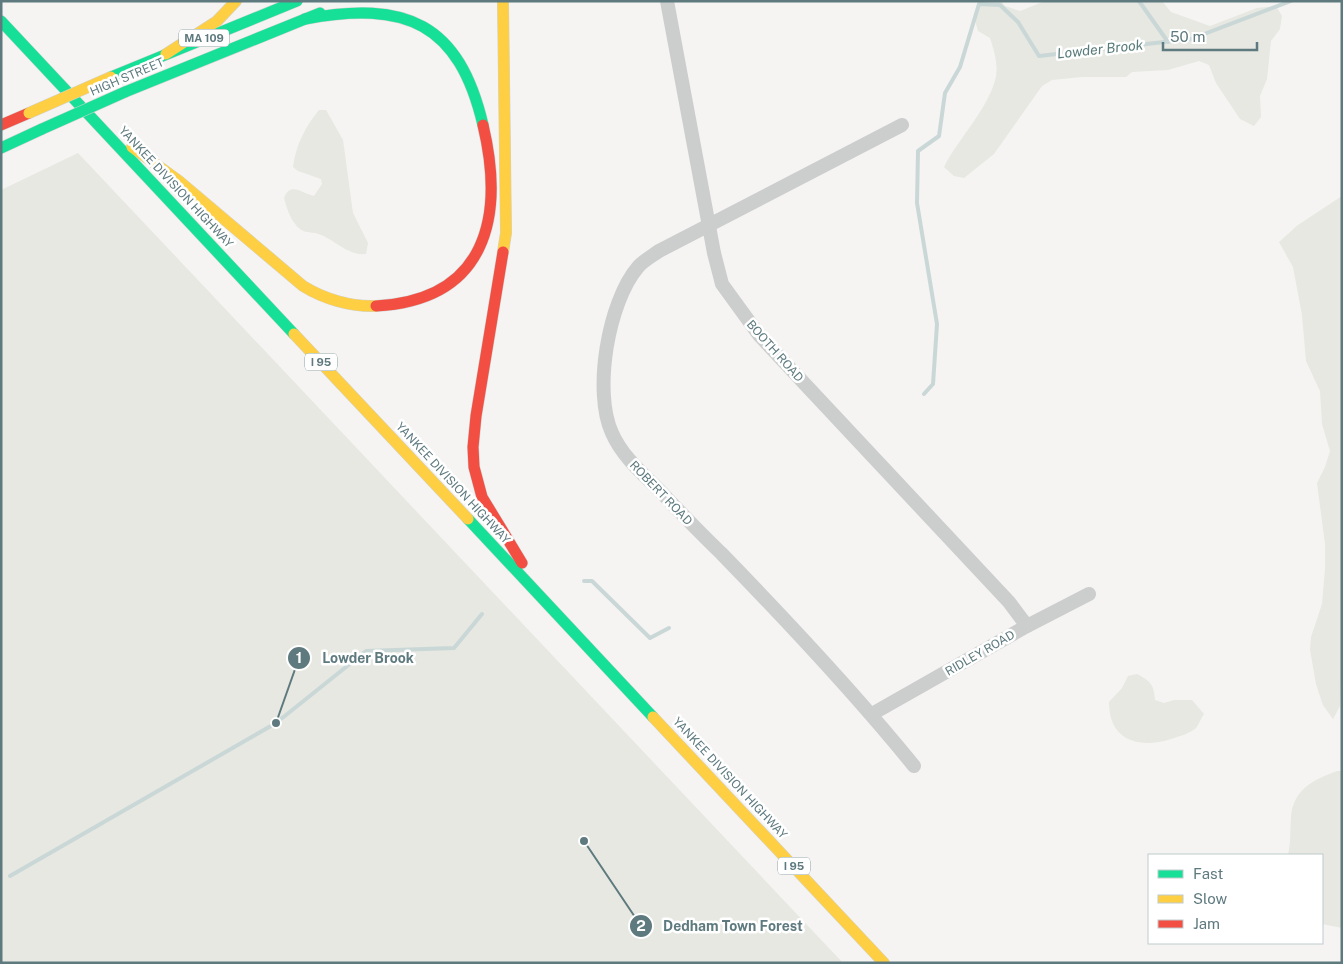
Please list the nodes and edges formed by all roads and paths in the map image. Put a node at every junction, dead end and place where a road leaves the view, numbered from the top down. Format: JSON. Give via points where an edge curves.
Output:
{"nodes":[{"id":1,"x":236,"y":1,"type":"edge"},
{"id":2,"x":297,"y":1,"type":"edge"},
{"id":3,"x":349,"y":1,"type":"edge"},
{"id":4,"x":502,"y":1,"type":"edge"},
{"id":5,"x":667,"y":1,"type":"edge"},
{"id":6,"x":305,"y":19,"type":"junction"},
{"id":7,"x":1,"y":21,"type":"edge"},
{"id":8,"x":166,"y":54,"type":"junction"},
{"id":9,"x":1,"y":125,"type":"edge"},
{"id":10,"x":902,"y":125,"type":"dead end"},
{"id":11,"x":100,"y":126,"type":"junction"},
{"id":12,"x":1,"y":148,"type":"edge"},
{"id":13,"x":709,"y":225,"type":"junction"},
{"id":14,"x":1089,"y":594,"type":"dead end"},
{"id":15,"x":542,"y":598,"type":"junction"},
{"id":16,"x":1027,"y":626,"type":"junction"},
{"id":17,"x":872,"y":714,"type":"junction"},
{"id":18,"x":914,"y":766,"type":"dead end"},
{"id":19,"x":884,"y":963,"type":"edge"}],
"edges":[{"from":1,"to":8,"type":"main road","via":[[212,25]]},
{"from":2,"to":8,"type":"main road","name":"HIGH STREET","number":"MA 109"},
{"from":3,"to":6,"type":"main road","name":"HIGH STREET","number":"MA 109"},
{"from":4,"to":15,"type":"main road","via":[[506,233],[476,416],[474,467],[482,497]]},
{"from":5,"to":13,"type":"street","name":"BOOTH ROAD"},
{"from":6,"to":11,"type":"main road","via":[[362,9],[405,15],[440,38],[457,56],[467,75],[488,152],[491,210],[487,230],[474,257],[456,278],[433,295],[413,303],[382,308],[355,305],[321,295],[291,277],[162,166]]},
{"from":6,"to":12,"type":"main road","name":"HIGH STREET","number":"MA 109","bridge":true,"via":[[125,92]]},
{"from":7,"to":11,"type":"main road","name":"YANKEE DIVISION HIGHWAY","number":"I 95"},
{"from":8,"to":9,"type":"main road","name":"HIGH STREET","number":"MA 109","bridge":true},
{"from":10,"to":13,"type":"street","name":"ROBERT ROAD"},
{"from":11,"to":15,"type":"main road","name":"YANKEE DIVISION HIGHWAY","number":"I 95"},
{"from":13,"to":16,"type":"street","name":"BOOTH ROAD","via":[[722,284],[735,305],[772,349],[1010,602]]},
{"from":13,"to":17,"type":"street","name":"ROBERT ROAD","via":[[658,251],[638,267],[624,288],[610,327],[604,375],[604,408],[612,433],[627,458]]},
{"from":14,"to":16,"type":"street","name":"RIDLEY ROAD"},
{"from":15,"to":19,"type":"main road","name":"YANKEE DIVISION HIGHWAY","number":"I 95"},
{"from":16,"to":17,"type":"street","name":"RIDLEY ROAD"},
{"from":17,"to":18,"type":"street","name":"ROBERT ROAD"}]}
